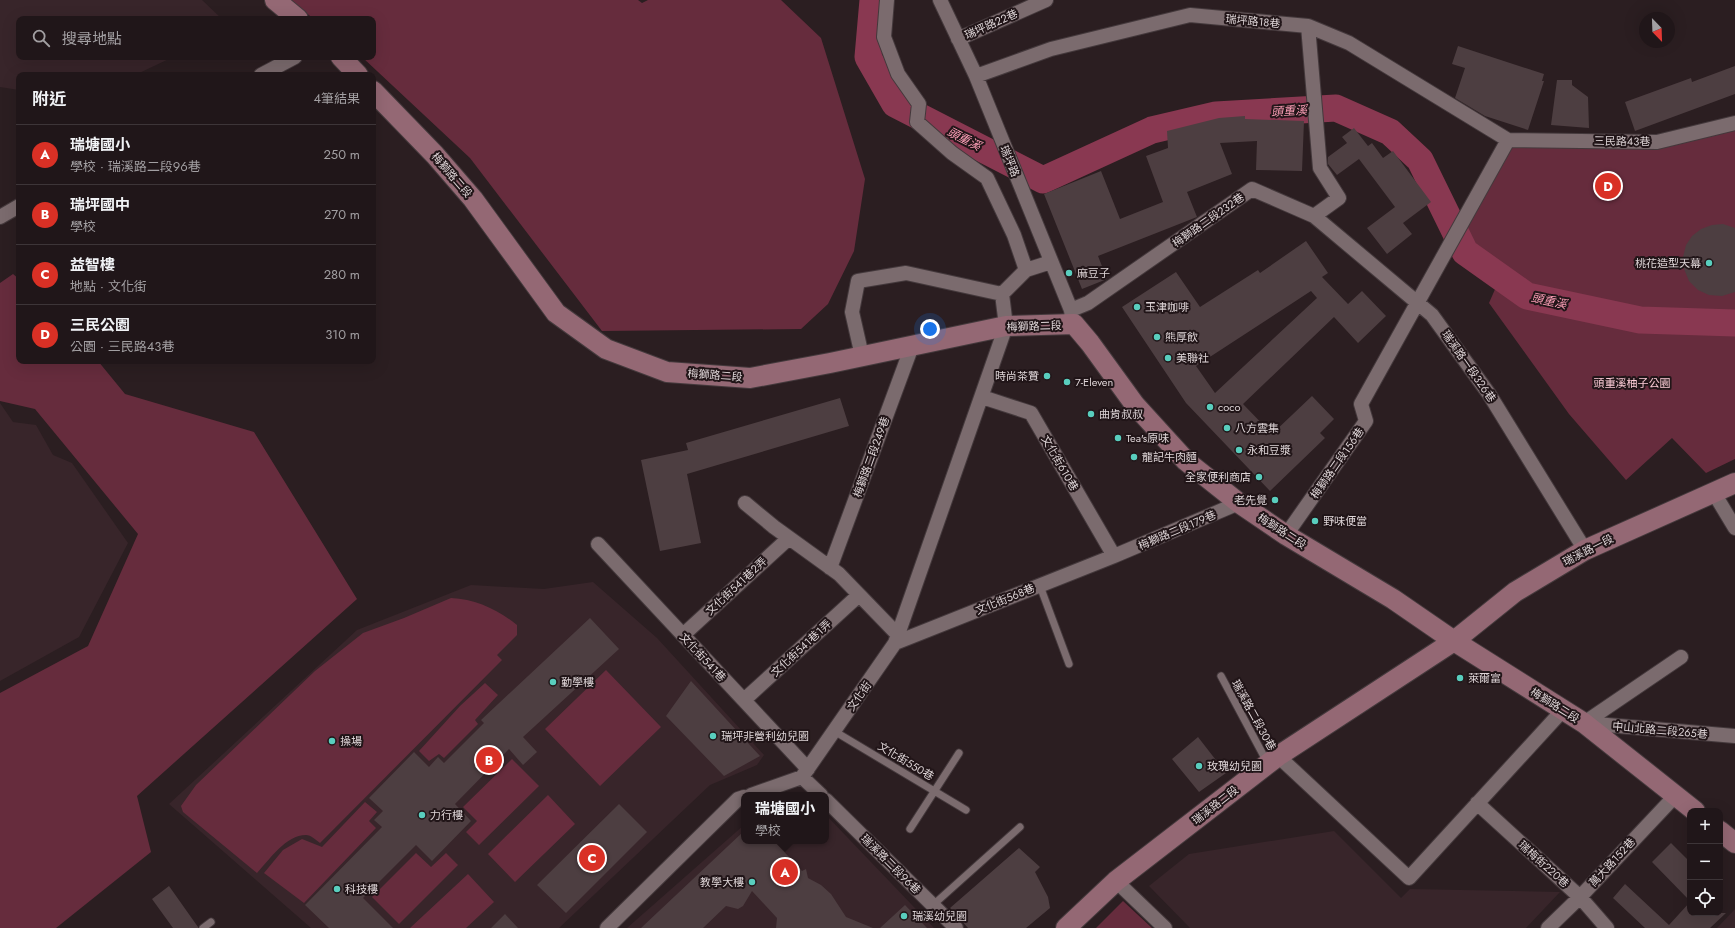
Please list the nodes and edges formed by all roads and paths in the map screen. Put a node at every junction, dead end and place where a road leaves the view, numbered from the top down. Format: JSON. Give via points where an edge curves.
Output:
{"nodes":[{"id":1,"x":275,"y":0,"type":"edge"},
{"id":2,"x":887,"y":0,"type":"edge"},
{"id":3,"x":940,"y":0,"type":"edge"},
{"id":4,"x":1046,"y":0,"type":"edge"},
{"id":5,"x":294,"y":16,"type":"edge"},
{"id":6,"x":1308,"y":26,"type":"junction"},
{"id":7,"x":958,"y":39,"type":"junction"},
{"id":8,"x":288,"y":60,"type":"edge"},
{"id":9,"x":344,"y":60,"type":"edge"},
{"id":10,"x":266,"y":72,"type":"edge"},
{"id":11,"x":355,"y":72,"type":"edge"},
{"id":12,"x":976,"y":76,"type":"junction"},
{"id":13,"x":376,"y":94,"type":"edge"},
{"id":14,"x":1735,"y":123,"type":"edge"},
{"id":15,"x":1508,"y":140,"type":"junction"},
{"id":16,"x":16,"y":208,"type":"edge"},
{"id":17,"x":1314,"y":216,"type":"junction"},
{"id":18,"x":0,"y":217,"type":"edge"},
{"id":19,"x":1051,"y":262,"type":"junction"},
{"id":20,"x":1026,"y":270,"type":"junction"},
{"id":21,"x":1002,"y":294,"type":"junction"},
{"id":22,"x":1418,"y":303,"type":"junction"},
{"id":23,"x":1072,"y":317,"type":"junction"},
{"id":24,"x":1006,"y":326,"type":"junction"},
{"id":25,"x":912,"y":346,"type":"junction"},
{"id":26,"x":862,"y":356,"type":"junction"},
{"id":27,"x":982,"y":397,"type":"junction"},
{"id":28,"x":1735,"y":483,"type":"edge"},
{"id":29,"x":1714,"y":493,"type":"junction"},
{"id":30,"x":745,"y":503,"type":"dead end"},
{"id":31,"x":1239,"y":503,"type":"junction"},
{"id":32,"x":1735,"y":528,"type":"edge"},
{"id":33,"x":1286,"y":535,"type":"junction"},
{"id":34,"x":789,"y":538,"type":"junction"},
{"id":35,"x":598,"y":544,"type":"dead end"},
{"id":36,"x":1585,"y":550,"type":"junction"},
{"id":37,"x":1114,"y":556,"type":"junction"},
{"id":38,"x":830,"y":568,"type":"junction"},
{"id":39,"x":1040,"y":586,"type":"junction"},
{"id":40,"x":859,"y":595,"type":"junction"},
{"id":41,"x":683,"y":635,"type":"junction"},
{"id":42,"x":896,"y":639,"type":"junction"},
{"id":43,"x":1454,"y":641,"type":"junction"},
{"id":44,"x":1681,"y":657,"type":"dead end"},
{"id":45,"x":1069,"y":664,"type":"dead end"},
{"id":46,"x":1220,"y":676,"type":"dead end"},
{"id":47,"x":744,"y":700,"type":"junction"},
{"id":48,"x":1563,"y":710,"type":"junction"},
{"id":49,"x":1584,"y":723,"type":"junction"},
{"id":50,"x":834,"y":731,"type":"junction"},
{"id":51,"x":1735,"y":736,"type":"edge"},
{"id":52,"x":959,"y":753,"type":"dead end"},
{"id":53,"x":1273,"y":760,"type":"junction"},
{"id":54,"x":805,"y":773,"type":"junction"},
{"id":55,"x":934,"y":791,"type":"junction"},
{"id":56,"x":758,"y":792,"type":"edge"},
{"id":57,"x":819,"y":792,"type":"edge"},
{"id":58,"x":1676,"y":795,"type":"junction"},
{"id":59,"x":741,"y":798,"type":"edge"},
{"id":60,"x":829,"y":803,"type":"edge"},
{"id":61,"x":1477,"y":803,"type":"junction"},
{"id":62,"x":1691,"y":808,"type":"edge"},
{"id":63,"x":966,"y":810,"type":"dead end"},
{"id":64,"x":1020,"y":827,"type":"dead end"},
{"id":65,"x":910,"y":829,"type":"dead end"},
{"id":66,"x":1723,"y":833,"type":"edge"},
{"id":67,"x":1735,"y":843,"type":"edge"},
{"id":68,"x":1116,"y":881,"type":"junction"},
{"id":69,"x":1580,"y":897,"type":"junction"},
{"id":70,"x":933,"y":905,"type":"junction"},
{"id":71,"x":211,"y":922,"type":"dead end"},
{"id":72,"x":203,"y":928,"type":"edge"},
{"id":73,"x":607,"y":928,"type":"edge"},
{"id":74,"x":956,"y":928,"type":"edge"},
{"id":75,"x":1066,"y":928,"type":"edge"},
{"id":76,"x":1165,"y":928,"type":"edge"},
{"id":77,"x":1548,"y":928,"type":"edge"},
{"id":78,"x":1607,"y":928,"type":"edge"}],
"edges":[{"from":1,"to":5,"type":"street"},
{"from":2,"to":20,"type":"street","via":[[884,37],[898,74],[919,104],[917,122],[952,153],[987,178],[1014,235]]},
{"from":3,"to":7,"type":"street","name":"瑞坪路"},
{"from":4,"to":7,"type":"street","name":"瑞坪路22巷"},
{"from":6,"to":12,"type":"street","name":"瑞坪路18巷","via":[[1190,15],[1052,49]]},
{"from":6,"to":15,"type":"street","name":"瑞坪路18巷","via":[[1349,43]]},
{"from":6,"to":17,"type":"street","via":[[1320,168],[1339,198]]},
{"from":7,"to":12,"type":"street","name":"瑞坪路"},
{"from":8,"to":10,"type":"street"},
{"from":9,"to":11,"type":"street"},
{"from":12,"to":19,"type":"street","name":"瑞坪路"},
{"from":13,"to":26,"type":"street","name":"梅獅路二段","via":[[473,199],[556,313],[606,349],[667,372],[750,378]]},
{"from":14,"to":15,"type":"street","name":"三民路43巷","via":[[1656,142]]},
{"from":15,"to":22,"type":"street","name":"梅獅路二段156巷"},
{"from":16,"to":18,"type":"street"},
{"from":17,"to":22,"type":"street","name":"瑞溪路一段326巷"},
{"from":17,"to":23,"type":"street","name":"梅獅路二段232巷","via":[[1252,189],[1088,302]]},
{"from":19,"to":20,"type":"street"},
{"from":19,"to":23,"type":"street","name":"瑞坪路"},
{"from":20,"to":21,"type":"street"},
{"from":21,"to":24,"type":"street"},
{"from":21,"to":26,"type":"street","via":[[906,273],[858,281],[852,312]]},
{"from":22,"to":33,"type":"street","name":"梅獅路二段156巷","via":[[1362,404],[1366,421]]},
{"from":22,"to":36,"type":"street","name":"瑞溪路一段326巷","via":[[1432,315],[1489,394]]},
{"from":23,"to":24,"type":"street","name":"梅獅路二段"},
{"from":23,"to":31,"type":"street","name":"梅獅路二段","via":[[1135,405],[1186,461]]},
{"from":24,"to":25,"type":"street","name":"梅獅路二段"},
{"from":24,"to":27,"type":"street","name":"文化街"},
{"from":25,"to":26,"type":"street","name":"梅獅路二段"},
{"from":25,"to":38,"type":"street","name":"梅獅路二段249巷"},
{"from":27,"to":37,"type":"street","name":"文化街610巷","via":[[1030,413]]},
{"from":27,"to":42,"type":"street","name":"文化街"},
{"from":28,"to":29,"type":"street","name":"瑞溪路一段"},
{"from":29,"to":32,"type":"street"},
{"from":29,"to":36,"type":"street","name":"瑞溪路一段"},
{"from":30,"to":34,"type":"street"},
{"from":31,"to":33,"type":"street","name":"梅獅路二段"},
{"from":31,"to":37,"type":"street","name":"梅獅路二段179巷"},
{"from":33,"to":43,"type":"street","name":"梅獅路二段","via":[[1393,599]]},
{"from":34,"to":38,"type":"street"},
{"from":34,"to":41,"type":"street","name":"文化街541巷2弄"},
{"from":35,"to":41,"type":"street","name":"文化街541巷"},
{"from":36,"to":43,"type":"street","name":"瑞溪路一段","via":[[1515,592]]},
{"from":37,"to":39,"type":"street","name":"文化街568巷"},
{"from":38,"to":40,"type":"street"},
{"from":39,"to":42,"type":"street","name":"文化街568巷"},
{"from":39,"to":45,"type":"lane"},
{"from":40,"to":42,"type":"street"},
{"from":40,"to":47,"type":"street","name":"文化街541巷1弄"},
{"from":41,"to":47,"type":"street","name":"文化街541巷"},
{"from":42,"to":50,"type":"street","name":"文化街"},
{"from":43,"to":48,"type":"street","name":"梅獅路二段"},
{"from":43,"to":53,"type":"street","name":"瑞溪路二段"},
{"from":44,"to":49,"type":"street"},
{"from":46,"to":53,"type":"lane","name":"瑞溪路二段30巷"},
{"from":47,"to":54,"type":"street","name":"文化街541巷"},
{"from":48,"to":49,"type":"street","name":"梅獅路二段"},
{"from":48,"to":61,"type":"street"},
{"from":49,"to":51,"type":"street","name":"中山北路二段265巷"},
{"from":49,"to":58,"type":"street","name":"梅獅路二段"},
{"from":50,"to":54,"type":"street","name":"文化街"},
{"from":50,"to":55,"type":"lane","name":"文化街550巷"},
{"from":52,"to":55,"type":"lane"},
{"from":53,"to":61,"type":"street","via":[[1409,878]]},
{"from":53,"to":68,"type":"street","name":"瑞溪路二段"},
{"from":54,"to":56,"type":"street"},
{"from":54,"to":57,"type":"street"},
{"from":55,"to":63,"type":"lane","name":"文化街550巷"},
{"from":55,"to":65,"type":"lane"},
{"from":58,"to":62,"type":"street","name":"梅獅路二段"},
{"from":58,"to":69,"type":"street","name":"萬大路152巷"},
{"from":59,"to":73,"type":"street"},
{"from":60,"to":70,"type":"street","name":"瑞溪路二段96巷"},
{"from":61,"to":69,"type":"street","name":"瑞梅街220巷"},
{"from":64,"to":70,"type":"lane"},
{"from":66,"to":67,"type":"street"},
{"from":68,"to":75,"type":"street","name":"瑞溪路二段"},
{"from":68,"to":76,"type":"street"},
{"from":69,"to":77,"type":"street","name":"萬大路152巷"},
{"from":69,"to":78,"type":"street","name":"瑞梅街220巷"},
{"from":70,"to":74,"type":"street","name":"瑞溪路二段96巷"},
{"from":71,"to":72,"type":"lane"}]}
